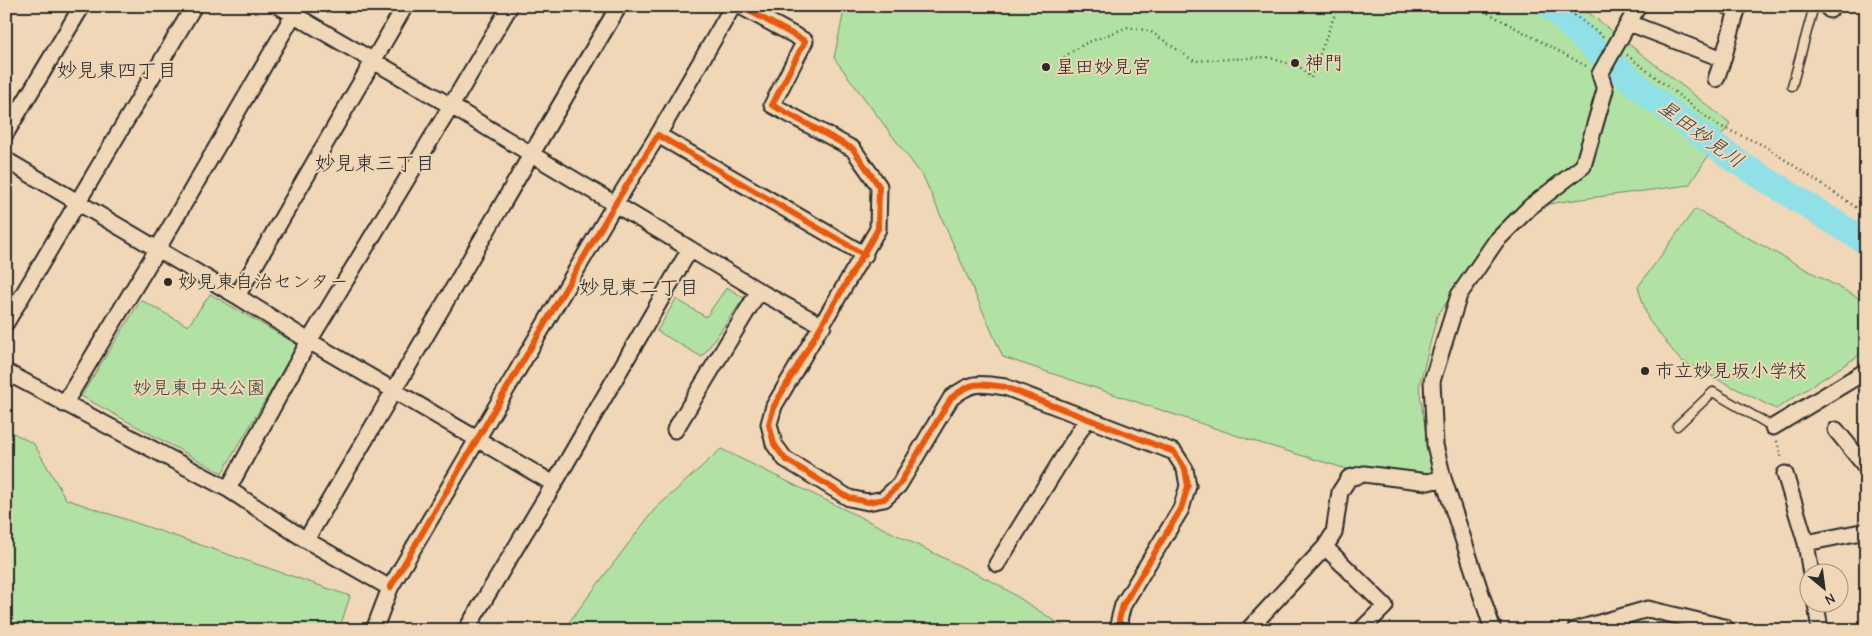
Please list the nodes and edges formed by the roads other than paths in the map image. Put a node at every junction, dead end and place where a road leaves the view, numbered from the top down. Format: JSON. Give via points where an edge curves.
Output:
{"nodes":[{"id":1,"x":82,"y":6,"type":"edge"},
{"id":2,"x":194,"y":6,"type":"edge"},
{"id":3,"x":279,"y":6,"type":"edge"},
{"id":4,"x":405,"y":6,"type":"edge"},
{"id":5,"x":510,"y":6,"type":"edge"},
{"id":6,"x":619,"y":6,"type":"edge"},
{"id":7,"x":733,"y":6,"type":"edge"},
{"id":8,"x":740,"y":6,"type":"edge"},
{"id":9,"x":1638,"y":6,"type":"edge"},
{"id":10,"x":1726,"y":6,"type":"edge"},
{"id":11,"x":1814,"y":6,"type":"edge"},
{"id":12,"x":296,"y":11,"type":"edge"},
{"id":13,"x":1629,"y":23,"type":"junction"},
{"id":14,"x":1724,"y":59,"type":"junction"},
{"id":15,"x":374,"y":61,"type":"junction"},
{"id":16,"x":1716,"y":79,"type":"dead end"},
{"id":17,"x":1792,"y":86,"type":"dead end"},
{"id":18,"x":452,"y":106,"type":"junction"},
{"id":19,"x":6,"y":133,"type":"edge"},
{"id":20,"x":658,"y":135,"type":"junction"},
{"id":21,"x":530,"y":154,"type":"junction"},
{"id":22,"x":6,"y":160,"type":"edge"},
{"id":23,"x":76,"y":202,"type":"junction"},
{"id":24,"x":615,"y":204,"type":"junction"},
{"id":25,"x":690,"y":249,"type":"junction"},
{"id":26,"x":157,"y":250,"type":"junction"},
{"id":27,"x":865,"y":255,"type":"junction"},
{"id":28,"x":759,"y":291,"type":"junction"},
{"id":29,"x":237,"y":296,"type":"junction"},
{"id":30,"x":6,"y":323,"type":"edge"},
{"id":31,"x":823,"y":326,"type":"junction"},
{"id":32,"x":309,"y":341,"type":"junction"},
{"id":33,"x":1866,"y":371,"type":"edge"},
{"id":34,"x":6,"y":372,"type":"edge"},
{"id":35,"x":395,"y":391,"type":"junction"},
{"id":36,"x":64,"y":404,"type":"junction"},
{"id":37,"x":1087,"y":419,"type":"junction"},
{"id":38,"x":1677,"y":426,"type":"dead end"},
{"id":39,"x":1773,"y":427,"type":"joint"},
{"id":40,"x":675,"y":430,"type":"dead end"},
{"id":41,"x":1836,"y":430,"type":"dead end"},
{"id":42,"x":479,"y":439,"type":"junction"},
{"id":43,"x":1866,"y":467,"type":"edge"},
{"id":44,"x":1785,"y":474,"type":"road end"},
{"id":45,"x":1443,"y":478,"type":"junction"},
{"id":46,"x":554,"y":484,"type":"junction"},
{"id":47,"x":228,"y":488,"type":"junction"},
{"id":48,"x":1866,"y":530,"type":"edge"},
{"id":49,"x":306,"y":540,"type":"junction"},
{"id":50,"x":1806,"y":543,"type":"junction"},
{"id":51,"x":1325,"y":547,"type":"junction"},
{"id":52,"x":997,"y":564,"type":"dead end"},
{"id":53,"x":1809,"y":564,"type":"edge"},
{"id":54,"x":390,"y":588,"type":"junction"},
{"id":55,"x":1818,"y":614,"type":"edge"},
{"id":56,"x":374,"y":630,"type":"edge"},
{"id":57,"x":466,"y":630,"type":"edge"},
{"id":58,"x":1122,"y":630,"type":"edge"},
{"id":59,"x":1248,"y":630,"type":"edge"},
{"id":60,"x":1361,"y":630,"type":"edge"},
{"id":61,"x":1493,"y":630,"type":"edge"},
{"id":62,"x":1575,"y":630,"type":"edge"},
{"id":63,"x":1728,"y":630,"type":"edge"},
{"id":64,"x":1820,"y":630,"type":"edge"}],
"edges":[{"from":1,"to":19,"type":"street"},
{"from":2,"to":23,"type":"street"},
{"from":3,"to":12,"type":"street"},
{"from":4,"to":15,"type":"street"},
{"from":5,"to":18,"type":"street"},
{"from":6,"to":21,"type":"street"},
{"from":7,"to":20,"type":"street"},
{"from":8,"to":27,"type":"street","via":[[805,41],[772,105],[852,149],[880,186],[878,229]]},
{"from":9,"to":13,"type":"street"},
{"from":10,"to":14,"type":"street","via":[[1737,10]]},
{"from":11,"to":17,"type":"lane"},
{"from":12,"to":15,"type":"street"},
{"from":12,"to":26,"type":"street"},
{"from":13,"to":14,"type":"street"},
{"from":13,"to":45,"type":"street","via":[[1600,74],[1605,90],[1583,166],[1530,207],[1496,241],[1459,295],[1432,381],[1435,444]]},
{"from":14,"to":16,"type":"street"},
{"from":15,"to":18,"type":"street"},
{"from":15,"to":29,"type":"street"},
{"from":18,"to":21,"type":"street"},
{"from":18,"to":32,"type":"street"},
{"from":20,"to":24,"type":"street"},
{"from":20,"to":27,"type":"street"},
{"from":21,"to":24,"type":"street"},
{"from":21,"to":35,"type":"street"},
{"from":22,"to":23,"type":"street"},
{"from":23,"to":26,"type":"street"},
{"from":23,"to":30,"type":"street"},
{"from":24,"to":25,"type":"street"},
{"from":24,"to":42,"type":"street"},
{"from":25,"to":28,"type":"street"},
{"from":25,"to":46,"type":"street"},
{"from":26,"to":29,"type":"street"},
{"from":26,"to":36,"type":"street"},
{"from":27,"to":31,"type":"street"},
{"from":28,"to":31,"type":"street"},
{"from":28,"to":40,"type":"street"},
{"from":29,"to":32,"type":"street"},
{"from":31,"to":37,"type":"street","via":[[774,406],[769,424],[774,444],[785,459],[849,498],[868,502],[884,499],[899,485],[951,398],[963,388],[980,383],[1005,387]]},
{"from":32,"to":35,"type":"street"},
{"from":32,"to":47,"type":"street"},
{"from":33,"to":39,"type":"street"},
{"from":34,"to":36,"type":"street"},
{"from":35,"to":42,"type":"street"},
{"from":35,"to":49,"type":"street"},
{"from":36,"to":47,"type":"street"},
{"from":37,"to":52,"type":"street"},
{"from":37,"to":58,"type":"street","via":[[1174,452],[1185,469],[1188,486],[1181,509],[1123,605],[1119,620]]},
{"from":38,"to":39,"type":"lane","via":[[1713,392]]},
{"from":41,"to":43,"type":"street"},
{"from":42,"to":46,"type":"street"},
{"from":42,"to":54,"type":"street"},
{"from":44,"to":50,"type":"street"},
{"from":45,"to":51,"type":"street","via":[[1428,482],[1364,474],[1349,478],[1340,492],[1334,533]]},
{"from":45,"to":61,"type":"street"},
{"from":46,"to":57,"type":"street"},
{"from":47,"to":49,"type":"street"},
{"from":48,"to":50,"type":"street"},
{"from":49,"to":54,"type":"street"},
{"from":50,"to":53,"type":"street"},
{"from":51,"to":59,"type":"street"},
{"from":51,"to":60,"type":"street","via":[[1385,606]]},
{"from":54,"to":56,"type":"street"},
{"from":55,"to":64,"type":"street"},
{"from":62,"to":63,"type":"street","via":[[1648,609]]}]}
